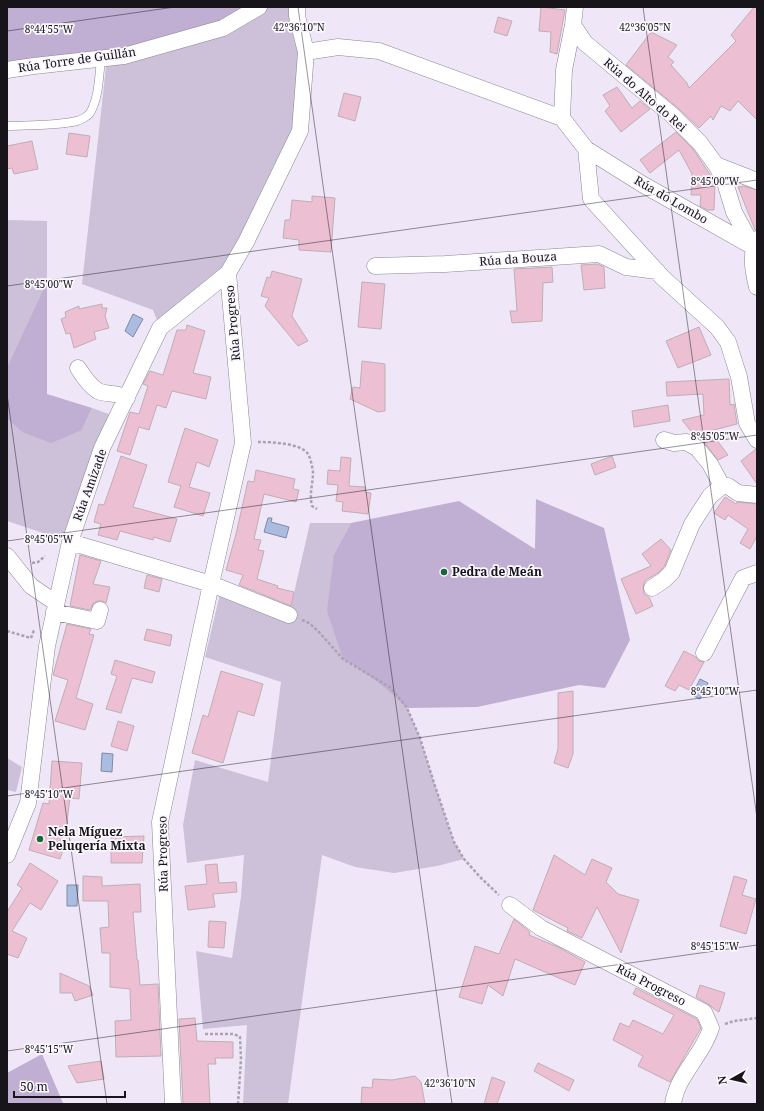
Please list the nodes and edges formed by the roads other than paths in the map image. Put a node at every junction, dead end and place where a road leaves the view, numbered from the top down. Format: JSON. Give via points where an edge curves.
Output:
{"nodes":[{"id":1,"x":259,"y":7,"type":"edge"},
{"id":2,"x":297,"y":7,"type":"edge"},
{"id":3,"x":575,"y":7,"type":"edge"},
{"id":4,"x":573,"y":25,"type":"junction"},
{"id":5,"x":306,"y":52,"type":"junction"},
{"id":6,"x":101,"y":59,"type":"junction"},
{"id":7,"x":7,"y":70,"type":"edge"},
{"id":8,"x":562,"y":118,"type":"junction"},
{"id":9,"x":7,"y":126,"type":"edge"},
{"id":10,"x":586,"y":149,"type":"junction"},
{"id":11,"x":716,"y":165,"type":"junction"},
{"id":12,"x":757,"y":181,"type":"edge"},
{"id":13,"x":756,"y":245,"type":"edge"},
{"id":14,"x":376,"y":266,"type":"dead end"},
{"id":15,"x":657,"y":271,"type":"junction"},
{"id":16,"x":228,"y":273,"type":"junction"},
{"id":17,"x":757,"y":287,"type":"edge"},
{"id":18,"x":78,"y":368,"type":"dead end"},
{"id":19,"x":127,"y":398,"type":"junction"},
{"id":20,"x":664,"y":440,"type":"dead end"},
{"id":21,"x":757,"y":440,"type":"edge"},
{"id":22,"x":722,"y":486,"type":"junction"},
{"id":23,"x":757,"y":495,"type":"edge"},
{"id":24,"x":70,"y":542,"type":"junction"},
{"id":25,"x":7,"y":556,"type":"edge"},
{"id":26,"x":757,"y":572,"type":"edge"},
{"id":27,"x":211,"y":584,"type":"junction"},
{"id":28,"x":652,"y":588,"type":"dead end"},
{"id":29,"x":100,"y":610,"type":"dead end"},
{"id":30,"x":55,"y":611,"type":"junction"},
{"id":31,"x":289,"y":616,"type":"road end"},
{"id":32,"x":704,"y":653,"type":"dead end"},
{"id":33,"x":7,"y":855,"type":"edge"},
{"id":34,"x":510,"y":905,"type":"road end"},
{"id":35,"x":173,"y":1104,"type":"edge"},
{"id":36,"x":672,"y":1104,"type":"edge"}],
"edges":[{"from":1,"to":6,"type":"street","name":"Rúa Torre de Guillán","via":[[223,28],[124,56]]},
{"from":2,"to":5,"type":"street","name":"Rúa Progreso"},
{"from":3,"to":4,"type":"street"},
{"from":4,"to":8,"type":"street","via":[[564,70]]},
{"from":4,"to":11,"type":"street","name":"Rúa do Alto do Rei","via":[[585,43],[672,115],[700,143]]},
{"from":5,"to":8,"type":"street","via":[[338,47],[379,51]]},
{"from":5,"to":16,"type":"street","name":"Rúa Progreso","via":[[300,131],[246,242]]},
{"from":6,"to":7,"type":"street","name":"Rúa Torre de Guillán"},
{"from":6,"to":9,"type":"lane","via":[[95,101],[89,114],[79,121]]},
{"from":8,"to":10,"type":"street"},
{"from":10,"to":13,"type":"street","name":"Rúa do Lombo","via":[[642,184]]},
{"from":10,"to":15,"type":"street","via":[[591,199]]},
{"from":11,"to":12,"type":"street"},
{"from":11,"to":13,"type":"street","name":"Rúa do Alto do Rei","via":[[724,179],[734,212]]},
{"from":13,"to":17,"type":"street","via":[[752,263]]},
{"from":14,"to":15,"type":"street","name":"Rúa da Bouza","via":[[599,254],[626,267]]},
{"from":15,"to":21,"type":"street","via":[[717,327],[728,342],[739,377],[747,423]]},
{"from":16,"to":19,"type":"street","name":"Rúa Amizade","via":[[160,328]]},
{"from":16,"to":27,"type":"street","name":"Rúa Progreso","via":[[243,443]]},
{"from":18,"to":19,"type":"street","via":[[98,391],[120,394]]},
{"from":19,"to":24,"type":"street","name":"Rúa Amizade","via":[[102,448]]},
{"from":20,"to":22,"type":"street","via":[[674,443],[686,442],[697,448],[710,464]]},
{"from":22,"to":23,"type":"street","via":[[728,486],[738,493]]},
{"from":22,"to":28,"type":"street","via":[[710,496],[692,524],[672,572]]},
{"from":24,"to":27,"type":"street"},
{"from":24,"to":30,"type":"street","name":"Rúa Amizade"},
{"from":25,"to":30,"type":"street"},
{"from":26,"to":32,"type":"street","via":[[743,578]]},
{"from":27,"to":31,"type":"street"},
{"from":27,"to":35,"type":"street","name":"Rúa Progreso","via":[[160,822]]},
{"from":29,"to":30,"type":"street","via":[[97,621]]},
{"from":30,"to":33,"type":"street","name":"Rúa Amizade","via":[[47,646],[28,803]]},
{"from":34,"to":36,"type":"street","name":"Rúa Progreso","via":[[541,928],[704,1012],[711,1028],[708,1038],[674,1093]]}]}
